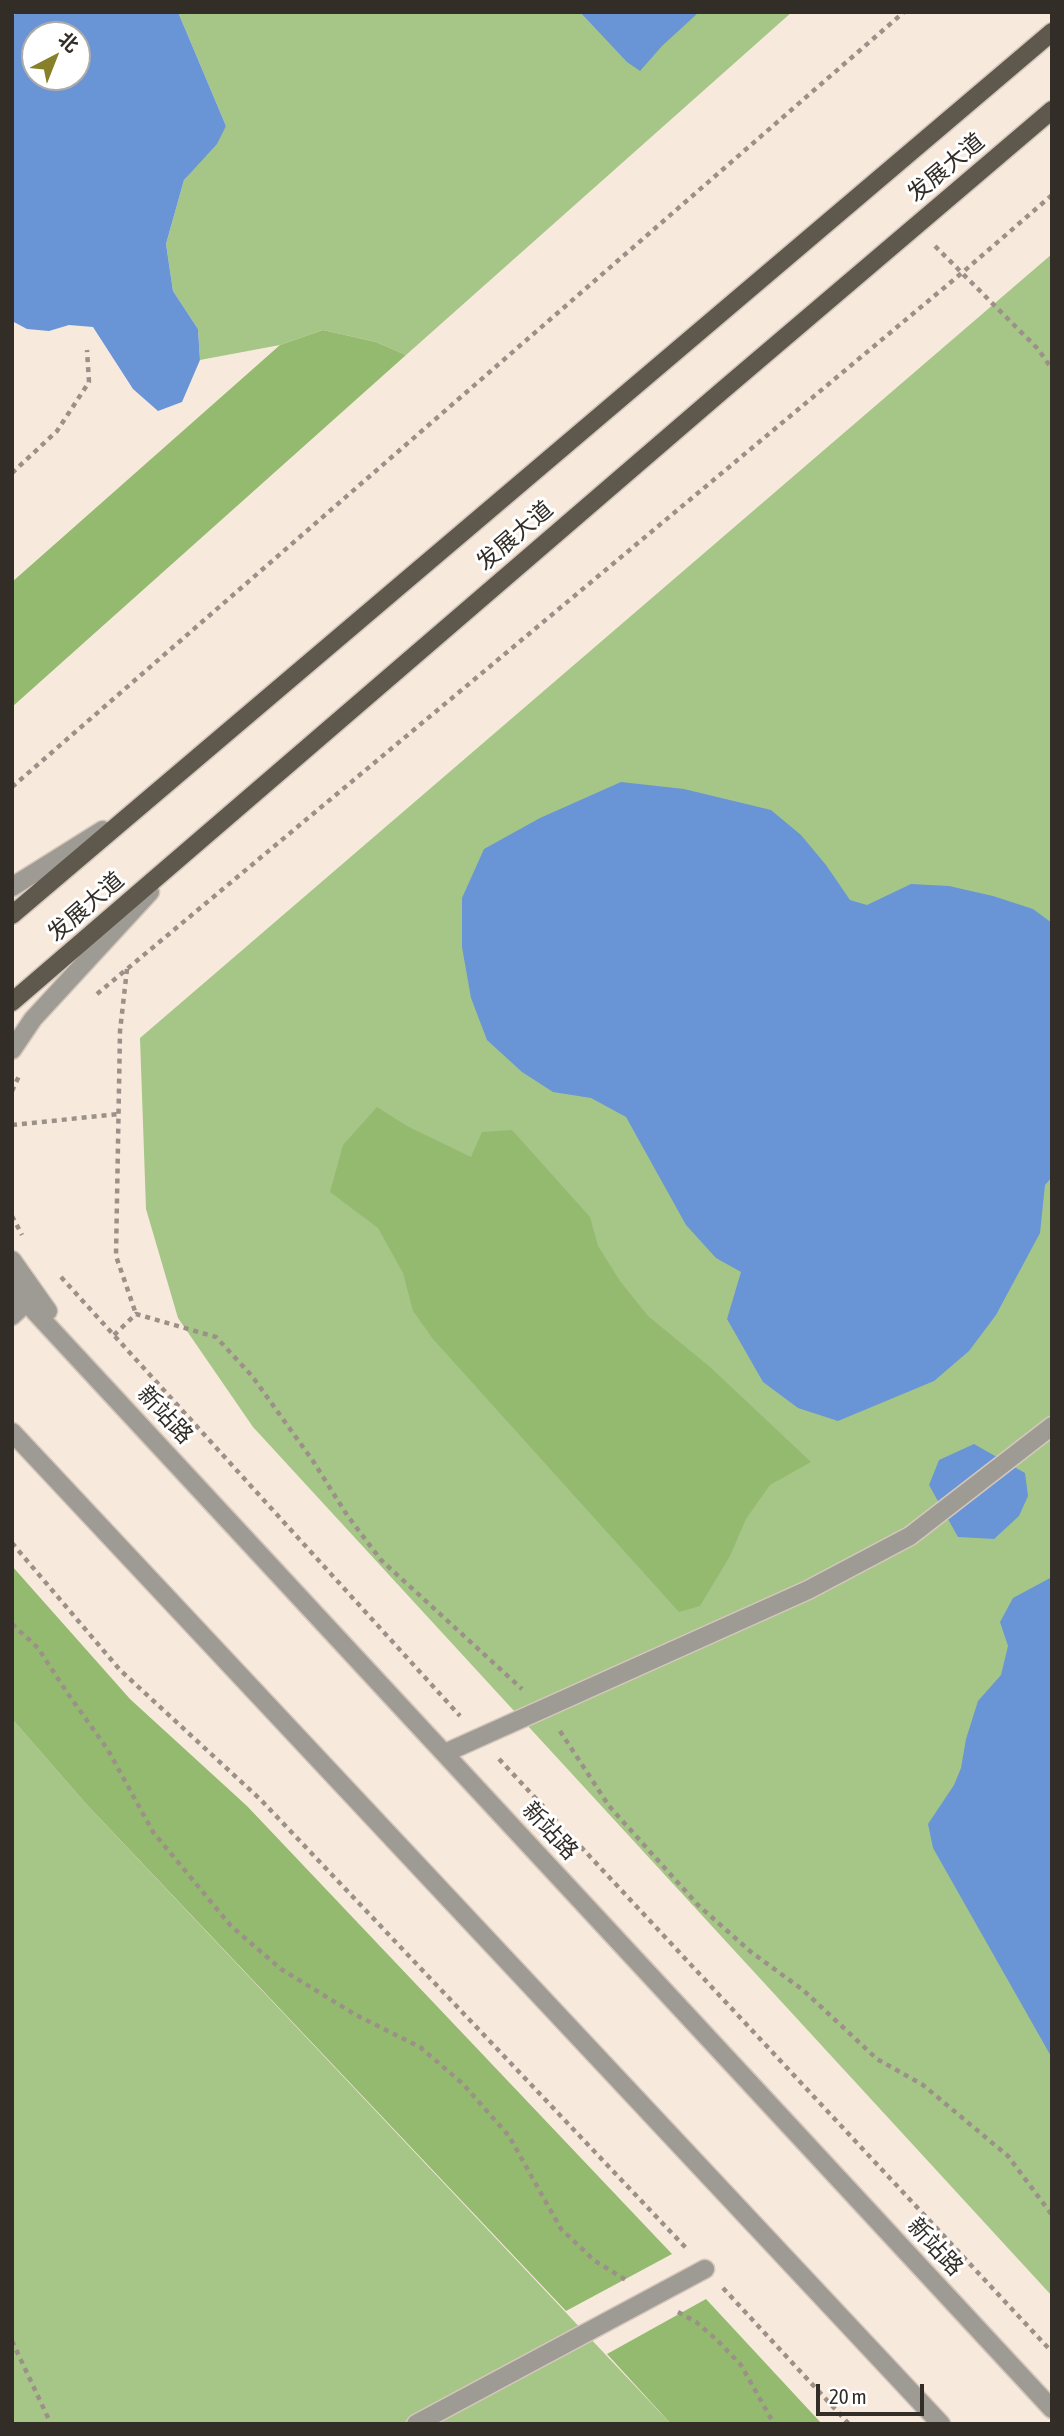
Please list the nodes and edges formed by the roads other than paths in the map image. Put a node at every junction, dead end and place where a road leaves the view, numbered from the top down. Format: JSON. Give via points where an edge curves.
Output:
{"nodes":[{"id":1,"x":1052,"y":32,"type":"edge"},
{"id":2,"x":1052,"y":110,"type":"edge"},
{"id":3,"x":144,"y":803,"type":"junction"},
{"id":4,"x":186,"y":852,"type":"junction"},
{"id":5,"x":12,"y":887,"type":"edge"},
{"id":6,"x":12,"y":915,"type":"edge"},
{"id":7,"x":12,"y":1002,"type":"edge"},
{"id":8,"x":12,"y":1050,"type":"edge"},
{"id":9,"x":12,"y":1260,"type":"edge"},
{"id":10,"x":12,"y":1287,"type":"edge"},
{"id":11,"x":27,"y":1303,"type":"junction"},
{"id":12,"x":12,"y":1316,"type":"edge"},
{"id":13,"x":112,"y":1394,"type":"junction"},
{"id":14,"x":1052,"y":1426,"type":"edge"},
{"id":15,"x":17,"y":1438,"type":"edge"},
{"id":16,"x":444,"y":1753,"type":"junction"},
{"id":17,"x":705,"y":2269,"type":"road end"},
{"id":18,"x":1052,"y":2409,"type":"edge"},
{"id":19,"x":416,"y":2424,"type":"edge"},
{"id":20,"x":941,"y":2424,"type":"edge"}],
"edges":[{"from":1,"to":3,"type":"main road","name":"发展大道"},
{"from":2,"to":4,"type":"main road","name":"发展大道"},
{"from":3,"to":5,"type":"street"},
{"from":3,"to":6,"type":"main road","name":"发展大道"},
{"from":4,"to":7,"type":"main road","name":"发展大道"},
{"from":4,"to":8,"type":"street","via":[[33,1019]]},
{"from":9,"to":13,"type":"street"},
{"from":10,"to":11,"type":"street","name":"新站路"},
{"from":11,"to":12,"type":"street"},
{"from":11,"to":13,"type":"street","name":"新站路"},
{"from":13,"to":16,"type":"street","name":"新站路"},
{"from":14,"to":16,"type":"street","via":[[910,1536],[808,1590]]},
{"from":15,"to":20,"type":"street"},
{"from":16,"to":18,"type":"street","name":"新站路"},
{"from":17,"to":19,"type":"street"}]}
